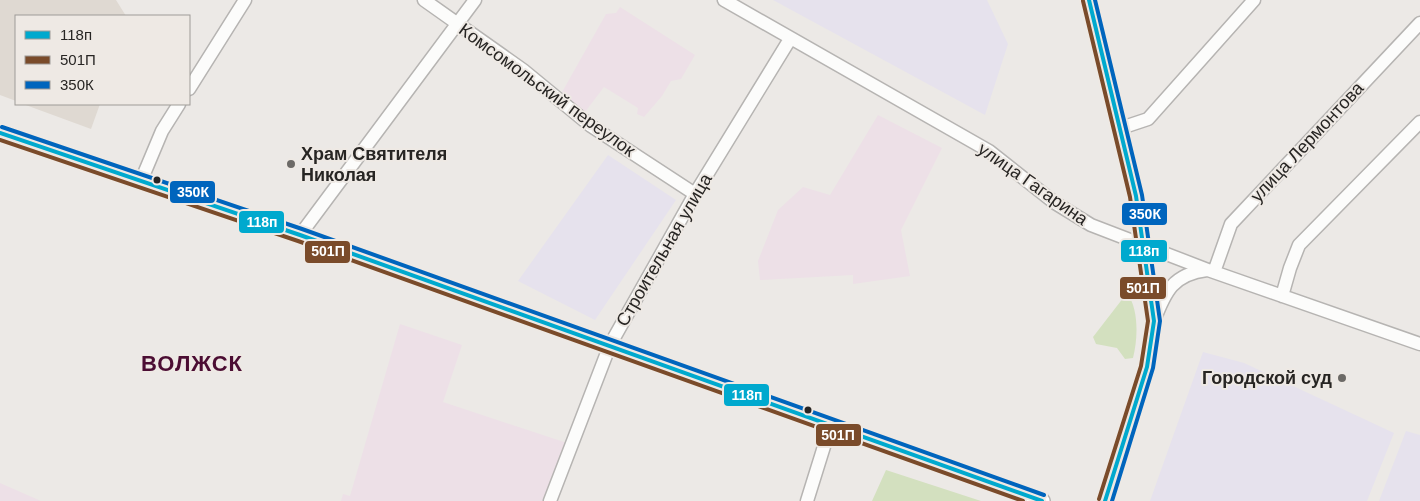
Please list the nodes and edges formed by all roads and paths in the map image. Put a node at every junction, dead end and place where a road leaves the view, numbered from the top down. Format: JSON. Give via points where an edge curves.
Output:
{"nodes":[{"id":1,"x":245,"y":0,"type":"edge"},
{"id":2,"x":424,"y":0,"type":"edge"},
{"id":3,"x":474,"y":0,"type":"edge"},
{"id":4,"x":724,"y":0,"type":"edge"},
{"id":5,"x":1089,"y":0,"type":"edge"},
{"id":6,"x":1254,"y":0,"type":"edge"},
{"id":7,"x":1420,"y":23,"type":"edge"},
{"id":8,"x":457,"y":24,"type":"junction"},
{"id":9,"x":790,"y":38,"type":"junction"},
{"id":10,"x":190,"y":87,"type":"edge"},
{"id":11,"x":178,"y":105,"type":"edge"},
{"id":12,"x":1420,"y":122,"type":"edge"},
{"id":13,"x":1121,"y":128,"type":"junction"},
{"id":14,"x":0,"y":133,"type":"edge"},
{"id":15,"x":141,"y":181,"type":"junction"},
{"id":16,"x":695,"y":194,"type":"junction"},
{"id":17,"x":300,"y":235,"type":"junction"},
{"id":18,"x":1144,"y":246,"type":"junction"},
{"id":19,"x":1211,"y":271,"type":"junction"},
{"id":20,"x":1282,"y":296,"type":"junction"},
{"id":21,"x":1154,"y":321,"type":"junction"},
{"id":22,"x":1420,"y":344,"type":"edge"},
{"id":23,"x":610,"y":345,"type":"junction"},
{"id":24,"x":832,"y":424,"type":"junction"},
{"id":25,"x":550,"y":501,"type":"edge"},
{"id":26,"x":807,"y":501,"type":"edge"},
{"id":27,"x":1042,"y":501,"type":"edge"},
{"id":28,"x":1105,"y":501,"type":"edge"}],
"edges":[{"from":1,"to":10,"type":"street"},
{"from":2,"to":8,"type":"street","name":"Комсомольский переулок"},
{"from":3,"to":8,"type":"street"},
{"from":4,"to":9,"type":"street","name":"улица Гагарина"},
{"from":5,"to":13,"type":"main road"},
{"from":6,"to":13,"type":"street","via":[[1148,119]]},
{"from":7,"to":19,"type":"street","name":"улица Лермонтова","via":[[1231,224]]},
{"from":8,"to":16,"type":"street","name":"Комсомольский переулок","via":[[523,70],[591,126]]},
{"from":8,"to":17,"type":"street"},
{"from":9,"to":16,"type":"street","name":"Строительная улица"},
{"from":9,"to":18,"type":"street","name":"улица Гагарина","via":[[989,151],[1055,203],[1090,225]]},
{"from":11,"to":15,"type":"street","via":[[162,131]]},
{"from":12,"to":20,"type":"street","via":[[1299,245]]},
{"from":13,"to":18,"type":"main road"},
{"from":14,"to":15,"type":"main road"},
{"from":15,"to":17,"type":"main road"},
{"from":16,"to":23,"type":"street","name":"Строительная улица"},
{"from":17,"to":23,"type":"main road"},
{"from":18,"to":19,"type":"street","name":"улица Гагарина"},
{"from":18,"to":21,"type":"main road"},
{"from":19,"to":20,"type":"street","name":"улица Гагарина"},
{"from":19,"to":21,"type":"street","via":[[1193,272],[1170,287]]},
{"from":20,"to":22,"type":"street","name":"улица Гагарина"},
{"from":21,"to":28,"type":"main road","via":[[1147,367]]},
{"from":23,"to":24,"type":"main road"},
{"from":23,"to":25,"type":"street","name":"Строительная улица"},
{"from":24,"to":26,"type":"street"},
{"from":24,"to":27,"type":"main road"}]}
